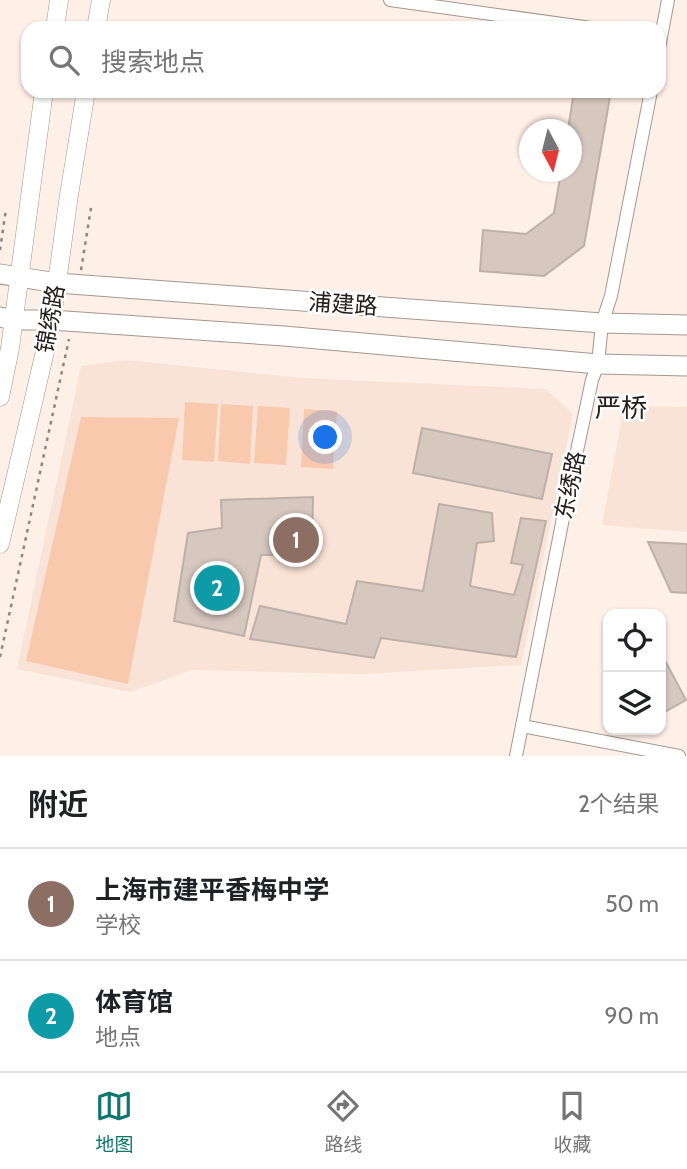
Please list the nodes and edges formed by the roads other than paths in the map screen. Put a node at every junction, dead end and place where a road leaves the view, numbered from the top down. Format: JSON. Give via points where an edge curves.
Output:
{"nodes":[{"id":1,"x":59,"y":0,"type":"edge"},
{"id":2,"x":101,"y":0,"type":"edge"},
{"id":3,"x":390,"y":0,"type":"edge"},
{"id":4,"x":668,"y":0,"type":"edge"},
{"id":5,"x":55,"y":21,"type":"edge"},
{"id":6,"x":97,"y":21,"type":"edge"},
{"id":7,"x":541,"y":21,"type":"edge"},
{"id":8,"x":664,"y":21,"type":"edge"},
{"id":9,"x":43,"y":98,"type":"edge"},
{"id":10,"x":85,"y":98,"type":"edge"},
{"id":11,"x":650,"y":98,"type":"edge"},
{"id":12,"x":10,"y":276,"type":"edge"},
{"id":13,"x":57,"y":284,"type":"junction"},
{"id":14,"x":7,"y":319,"type":"edge"},
{"id":15,"x":51,"y":320,"type":"junction"},
{"id":16,"x":602,"y":323,"type":"junction"},
{"id":17,"x":687,"y":326,"type":"edge"},
{"id":18,"x":598,"y":365,"type":"junction"},
{"id":19,"x":687,"y":366,"type":"edge"},
{"id":20,"x":0,"y":397,"type":"edge"},
{"id":21,"x":0,"y":544,"type":"edge"},
{"id":22,"x":522,"y":726,"type":"junction"},
{"id":23,"x":516,"y":756,"type":"edge"},
{"id":24,"x":679,"y":756,"type":"edge"}],
"edges":[{"from":1,"to":5,"type":"main road"},
{"from":2,"to":6,"type":"main road"},
{"from":3,"to":7,"type":"street"},
{"from":4,"to":8,"type":"street"},
{"from":9,"to":12,"type":"main road","name":"锦绣路"},
{"from":10,"to":13,"type":"main road","name":"锦绣路"},
{"from":11,"to":16,"type":"street","name":"东绣路"},
{"from":12,"to":13,"type":"main road","name":"浦建路"},
{"from":12,"to":14,"type":"main road","name":"锦绣路"},
{"from":13,"to":15,"type":"main road","name":"锦绣路"},
{"from":13,"to":16,"type":"main road","name":"浦建路"},
{"from":14,"to":15,"type":"main road","name":"浦建路"},
{"from":14,"to":20,"type":"main road","name":"锦绣路","via":[[10,348]]},
{"from":15,"to":18,"type":"main road","name":"浦建路"},
{"from":15,"to":21,"type":"main road","name":"锦绣路"},
{"from":16,"to":17,"type":"main road","name":"浦建路"},
{"from":16,"to":18,"type":"street","name":"东绣路"},
{"from":18,"to":19,"type":"main road","name":"浦建路"},
{"from":18,"to":22,"type":"street","name":"东绣路"},
{"from":22,"to":23,"type":"street","name":"东绣路"},
{"from":22,"to":24,"type":"street"}]}
